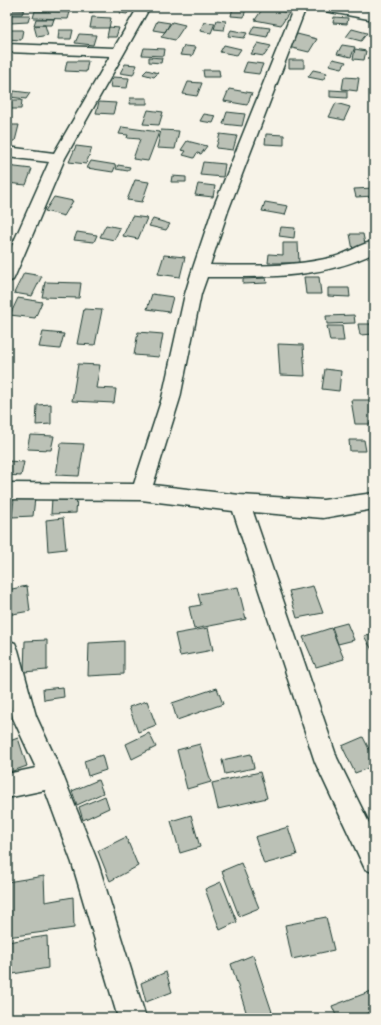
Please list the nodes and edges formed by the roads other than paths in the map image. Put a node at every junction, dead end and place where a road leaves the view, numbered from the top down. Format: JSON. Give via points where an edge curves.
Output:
{"nodes":[{"id":1,"x":144,"y":7,"type":"edge"},
{"id":2,"x":300,"y":7,"type":"edge"},
{"id":3,"x":325,"y":7,"type":"edge"},
{"id":4,"x":374,"y":16,"type":"edge"},
{"id":5,"x":7,"y":48,"type":"edge"},
{"id":6,"x":117,"y":52,"type":"junction"},
{"id":7,"x":7,"y":152,"type":"edge"},
{"id":8,"x":58,"y":158,"type":"junction"},
{"id":9,"x":374,"y":246,"type":"edge"},
{"id":10,"x":200,"y":271,"type":"junction"},
{"id":11,"x":7,"y":276,"type":"edge"},
{"id":12,"x":7,"y":491,"type":"edge"},
{"id":13,"x":141,"y":492,"type":"junction"},
{"id":14,"x":374,"y":501,"type":"edge"},
{"id":15,"x":240,"y":503,"type":"junction"},
{"id":16,"x":7,"y":650,"type":"edge"},
{"id":17,"x":52,"y":776,"type":"junction"},
{"id":18,"x":7,"y":786,"type":"edge"},
{"id":19,"x":374,"y":860,"type":"edge"},
{"id":20,"x":132,"y":1018,"type":"edge"}],
"edges":[{"from":1,"to":6,"type":"street"},
{"from":2,"to":10,"type":"street","via":[[220,211]]},
{"from":3,"to":4,"type":"street"},
{"from":5,"to":6,"type":"street"},
{"from":6,"to":8,"type":"street"},
{"from":7,"to":8,"type":"street"},
{"from":8,"to":11,"type":"street"},
{"from":9,"to":10,"type":"street","via":[[361,254],[322,265],[274,271]]},
{"from":10,"to":13,"type":"street","via":[[171,398]]},
{"from":12,"to":13,"type":"street"},
{"from":13,"to":15,"type":"street"},
{"from":14,"to":15,"type":"street","via":[[323,509]]},
{"from":15,"to":19,"type":"street","via":[[327,762]]},
{"from":16,"to":17,"type":"street","via":[[26,718]]},
{"from":17,"to":18,"type":"street"},
{"from":17,"to":20,"type":"street","via":[[85,863]]}]}
